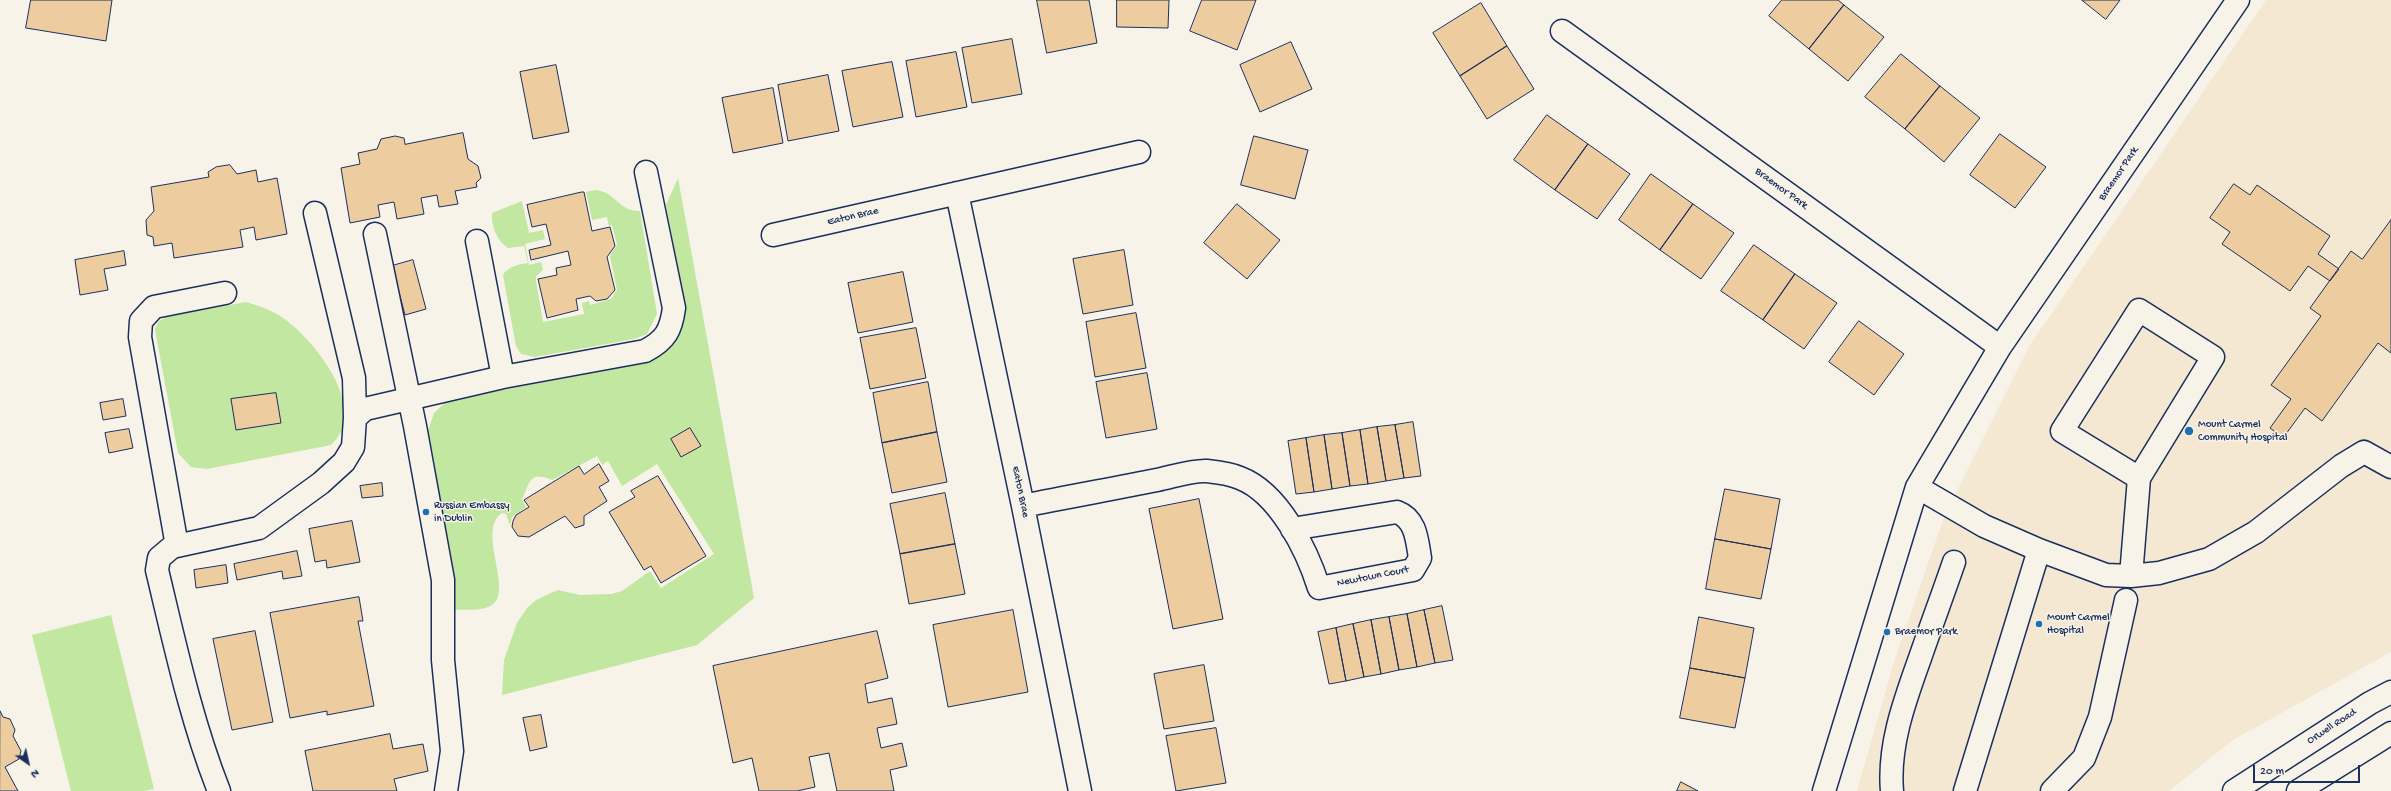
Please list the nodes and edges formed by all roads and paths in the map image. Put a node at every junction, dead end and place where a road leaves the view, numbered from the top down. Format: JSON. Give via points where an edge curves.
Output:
{"nodes":[{"id":1,"x":2238,"y":0,"type":"edge"},
{"id":2,"x":1562,"y":31,"type":"dead end"},
{"id":3,"x":1139,"y":152,"type":"dead end"},
{"id":4,"x":646,"y":172,"type":"dead end"},
{"id":5,"x":956,"y":194,"type":"junction"},
{"id":6,"x":315,"y":213,"type":"dead end"},
{"id":7,"x":375,"y":234,"type":"dead end"},
{"id":8,"x":773,"y":235,"type":"dead end"},
{"id":9,"x":477,"y":241,"type":"dead end"},
{"id":10,"x":225,"y":293,"type":"dead end"},
{"id":11,"x":2000,"y":347,"type":"junction"},
{"id":12,"x":503,"y":377,"type":"junction"},
{"id":13,"x":409,"y":400,"type":"junction"},
{"id":14,"x":355,"y":418,"type":"junction"},
{"id":15,"x":2391,"y":467,"type":"edge"},
{"id":16,"x":2139,"y":478,"type":"junction"},
{"id":17,"x":1917,"y":487,"type":"junction"},
{"id":18,"x":1023,"y":506,"type":"junction"},
{"id":19,"x":1292,"y":529,"type":"junction"},
{"id":20,"x":177,"y":546,"type":"junction"},
{"id":21,"x":2039,"y":550,"type":"junction"},
{"id":22,"x":1954,"y":562,"type":"dead end"},
{"id":23,"x":2130,"y":576,"type":"junction"},
{"id":24,"x":2126,"y":600,"type":"dead end"},
{"id":25,"x":2391,"y":692,"type":"edge"},
{"id":26,"x":2391,"y":734,"type":"edge"},
{"id":27,"x":219,"y":791,"type":"edge"},
{"id":28,"x":446,"y":791,"type":"edge"},
{"id":29,"x":1080,"y":791,"type":"edge"},
{"id":30,"x":1824,"y":791,"type":"edge"},
{"id":31,"x":1892,"y":791,"type":"edge"},
{"id":32,"x":1965,"y":791,"type":"edge"},
{"id":33,"x":2052,"y":791,"type":"edge"},
{"id":34,"x":2234,"y":791,"type":"edge"},
{"id":35,"x":2298,"y":791,"type":"edge"}],
"edges":[{"from":1,"to":11,"type":"street","name":"Braemor Park"},
{"from":2,"to":11,"type":"street","name":"Braemor Park"},
{"from":3,"to":5,"type":"street","name":"Eaton Brae"},
{"from":4,"to":12,"type":"street","via":[[674,308],[667,333],[659,344],[646,351]]},
{"from":5,"to":8,"type":"street","name":"Eaton Brae"},
{"from":5,"to":18,"type":"street","name":"Eaton Brae"},
{"from":6,"to":14,"type":"street","via":[[354,378]]},
{"from":7,"to":13,"type":"street"},
{"from":9,"to":12,"type":"street"},
{"from":10,"to":20,"type":"street","via":[[154,307],[141,321],[140,337]]},
{"from":11,"to":17,"type":"street","name":"Braemor Park"},
{"from":12,"to":13,"type":"street"},
{"from":13,"to":14,"type":"street","via":[[365,409]]},
{"from":13,"to":28,"type":"street","via":[[443,580],[443,660],[452,751]]},
{"from":14,"to":20,"type":"street","via":[[353,447],[344,462],[321,483],[259,528]]},
{"from":15,"to":23,"type":"street","via":[[2364,452],[2341,466],[2256,532],[2209,559],[2159,573]]},
{"from":16,"to":16,"type":"street","via":[[2213,357],[2139,310],[2062,431]]},
{"from":16,"to":23,"type":"street"},
{"from":17,"to":21,"type":"street","via":[[1984,526]]},
{"from":17,"to":30,"type":"street","name":"Braemor Park"},
{"from":18,"to":19,"type":"street","name":"Newtown Court","via":[[1206,471],[1240,478],[1263,492]]},
{"from":18,"to":29,"type":"street","name":"Eaton Brae"},
{"from":19,"to":19,"type":"street","name":"Newtown Court","via":[[1312,567],[1319,588],[1413,570],[1420,558],[1413,525],[1405,515],[1397,512]]},
{"from":20,"to":27,"type":"street","via":[[159,558],[157,570],[179,666],[202,747]]},
{"from":21,"to":23,"type":"street","via":[[2106,575]]},
{"from":21,"to":32,"type":"street"},
{"from":22,"to":31,"type":"street","via":[[1905,702],[1890,774]]},
{"from":24,"to":33,"type":"street","via":[[2100,716],[2084,758]]},
{"from":25,"to":34,"type":"street","name":"Orwell Road"},
{"from":26,"to":35,"type":"street"}]}
